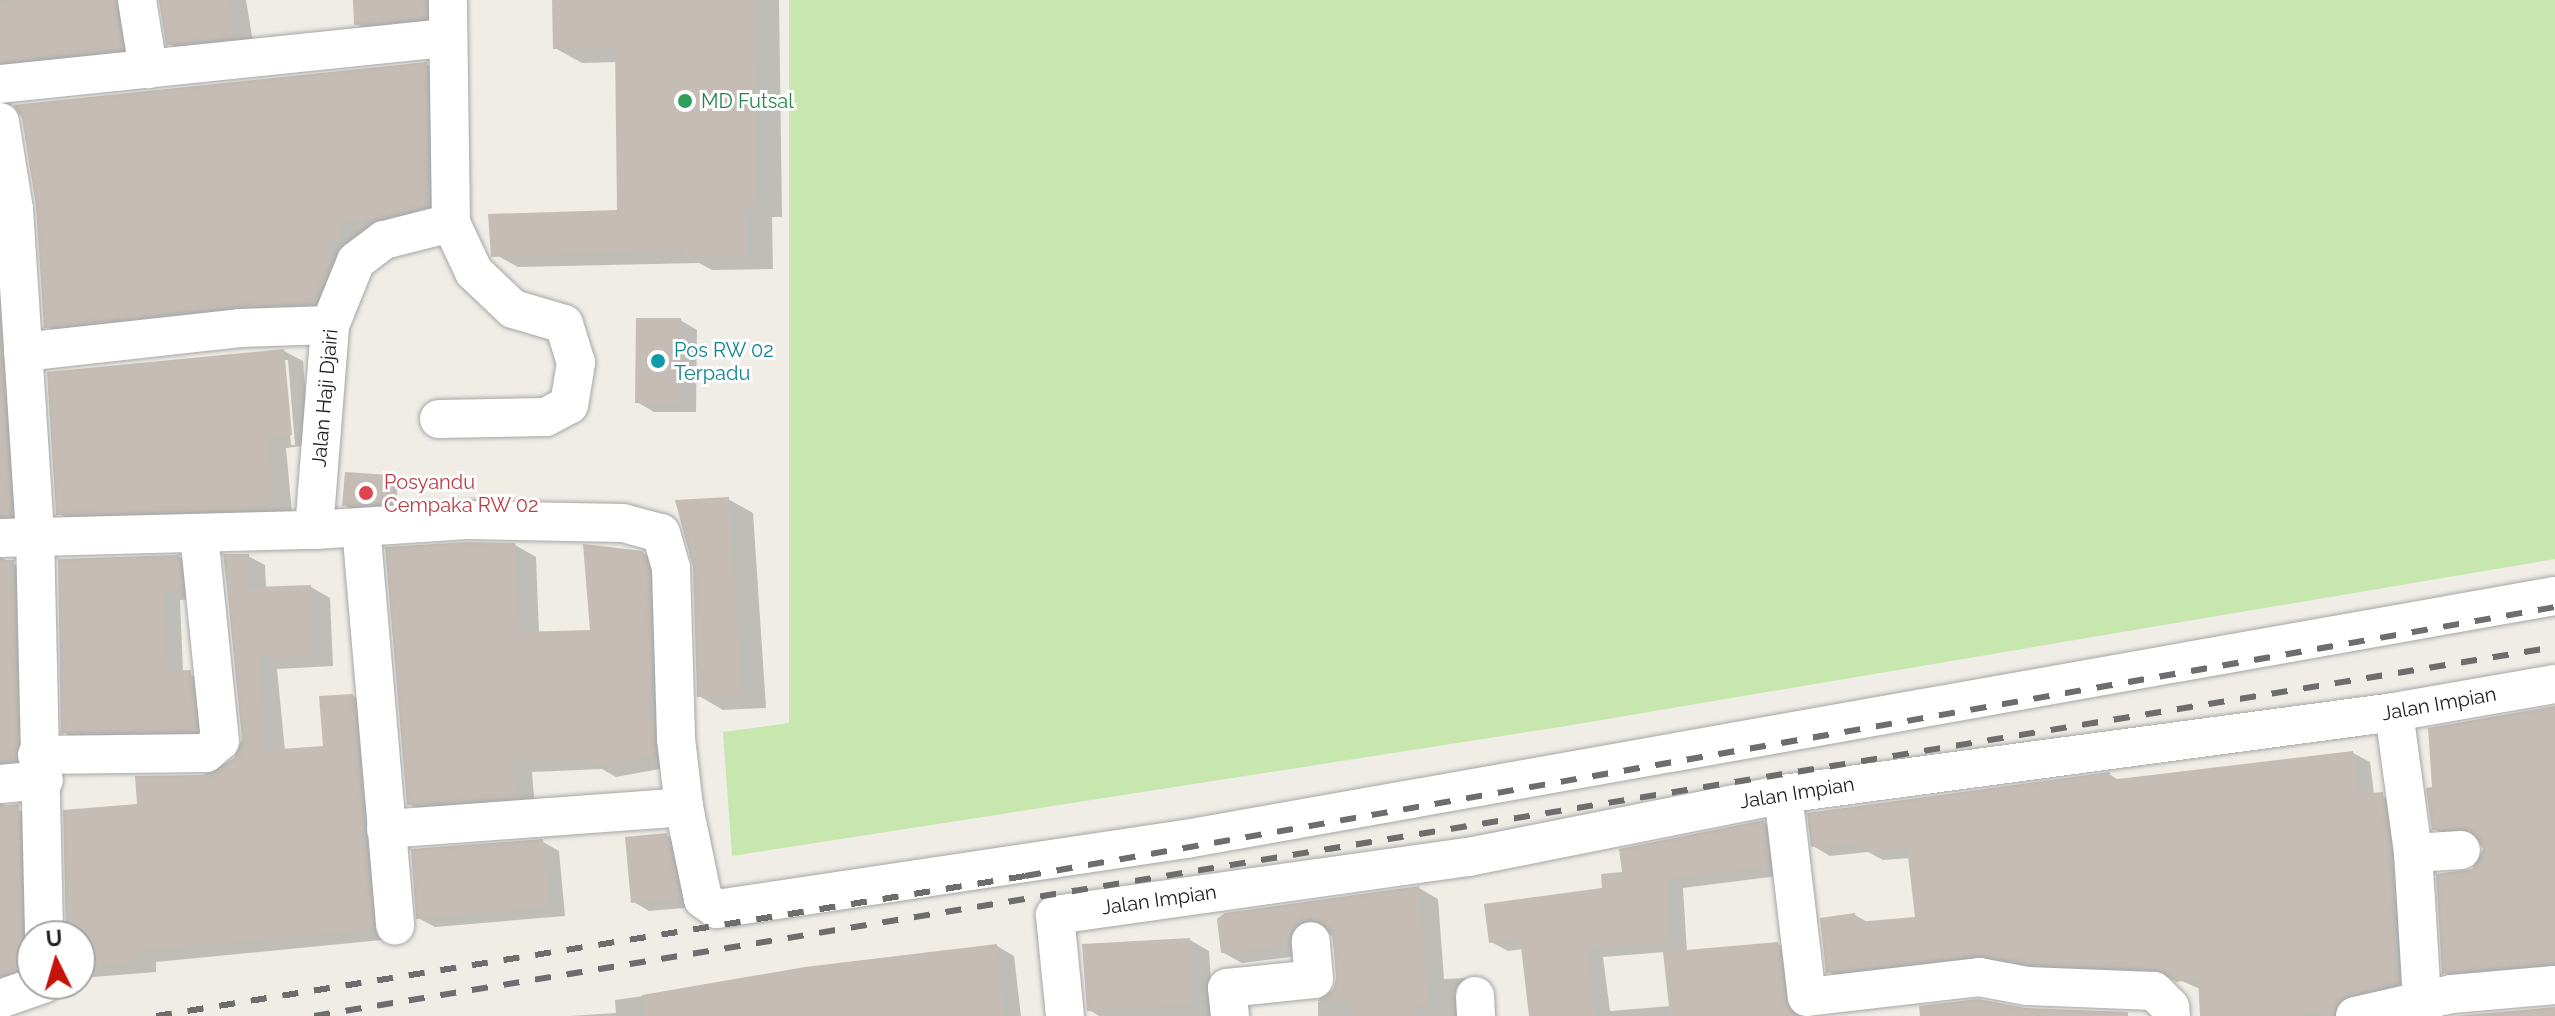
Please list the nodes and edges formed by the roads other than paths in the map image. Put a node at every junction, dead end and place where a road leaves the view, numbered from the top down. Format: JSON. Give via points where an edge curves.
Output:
{"nodes":[{"id":1,"x":137,"y":0,"type":"edge"},
{"id":2,"x":448,"y":0,"type":"edge"},
{"id":3,"x":447,"y":38,"type":"junction"},
{"id":4,"x":148,"y":69,"type":"junction"},
{"id":5,"x":0,"y":84,"type":"edge"},
{"id":6,"x":0,"y":122,"type":"edge"},
{"id":7,"x":451,"y":223,"type":"junction"},
{"id":8,"x":10,"y":277,"type":"edge"},
{"id":9,"x":330,"y":325,"type":"junction"},
{"id":10,"x":23,"y":352,"type":"junction"},
{"id":11,"x":439,"y":419,"type":"dead end"},
{"id":12,"x":361,"y":527,"type":"junction"},
{"id":13,"x":314,"y":530,"type":"junction"},
{"id":14,"x":199,"y":534,"type":"junction"},
{"id":15,"x":17,"y":537,"type":"edge"},
{"id":16,"x":2555,"y":596,"type":"edge"},
{"id":17,"x":2555,"y":684,"type":"edge"},
{"id":18,"x":2394,"y":712,"type":"junction"},
{"id":19,"x":40,"y":768,"type":"junction"},
{"id":20,"x":0,"y":784,"type":"edge"},
{"id":21,"x":1783,"y":794,"type":"junction"},
{"id":22,"x":684,"y":807,"type":"junction"},
{"id":23,"x":386,"y":829,"type":"junction"},
{"id":24,"x":2461,"y":850,"type":"dead end"},
{"id":25,"x":2413,"y":853,"type":"junction"},
{"id":26,"x":1021,"y":866,"type":"junction"},
{"id":27,"x":44,"y":920,"type":"edge"},
{"id":28,"x":1056,"y":922,"type":"junction"},
{"id":29,"x":395,"y":926,"type":"dead end"},
{"id":30,"x":1311,"y":941,"type":"dead end"},
{"id":31,"x":2555,"y":985,"type":"edge"},
{"id":32,"x":2029,"y":1001,"type":"edge"},
{"id":33,"x":1808,"y":1006,"type":"edge"},
{"id":34,"x":2422,"y":1008,"type":"edge"},
{"id":35,"x":1065,"y":1016,"type":"edge"},
{"id":36,"x":1230,"y":1016,"type":"edge"},
{"id":37,"x":2171,"y":1016,"type":"edge"},
{"id":38,"x":2355,"y":1016,"type":"edge"}],
"edges":[{"from":1,"to":4,"type":"street"},
{"from":2,"to":3,"type":"street"},
{"from":3,"to":4,"type":"street"},
{"from":3,"to":7,"type":"street"},
{"from":4,"to":5,"type":"street"},
{"from":6,"to":8,"type":"street"},
{"from":7,"to":9,"type":"street","name":"Jalan Haji Djairi","via":[[384,240],[356,261]]},
{"from":7,"to":11,"type":"street","via":[[474,272],[513,309],[564,324],[576,363],[569,405],[546,417]]},
{"from":8,"to":10,"type":"street"},
{"from":9,"to":10,"type":"street","via":[[240,328]]},
{"from":9,"to":13,"type":"street","name":"Jalan Haji Djairi"},
{"from":10,"to":15,"type":"street"},
{"from":12,"to":13,"type":"street"},
{"from":12,"to":22,"type":"street","via":[[623,523],[661,533],[671,568],[676,739]]},
{"from":12,"to":23,"type":"street"},
{"from":13,"to":14,"type":"street"},
{"from":14,"to":15,"type":"street"},
{"from":14,"to":19,"type":"street","via":[[220,741],[206,753]]},
{"from":15,"to":19,"type":"street"},
{"from":16,"to":26,"type":"street"},
{"from":17,"to":18,"type":"street","name":"Jalan Impian"},
{"from":18,"to":21,"type":"street","name":"Jalan Impian"},
{"from":18,"to":25,"type":"street"},
{"from":19,"to":20,"type":"street"},
{"from":19,"to":27,"type":"street"},
{"from":21,"to":28,"type":"street","name":"Jalan Impian","via":[[1469,857]]},
{"from":21,"to":33,"type":"street"},
{"from":22,"to":23,"type":"street"},
{"from":22,"to":26,"type":"street","via":[[703,899],[712,908]]},
{"from":23,"to":29,"type":"street"},
{"from":24,"to":25,"type":"street"},
{"from":25,"to":34,"type":"street"},
{"from":26,"to":28,"type":"street"},
{"from":28,"to":35,"type":"street"},
{"from":30,"to":36,"type":"street","via":[[1314,979],[1227,988]]},
{"from":31,"to":34,"type":"street"},
{"from":32,"to":33,"type":"street","via":[[1979,977]]},
{"from":32,"to":37,"type":"street","via":[[2154,991],[2170,1007]]},
{"from":34,"to":38,"type":"street"}]}
